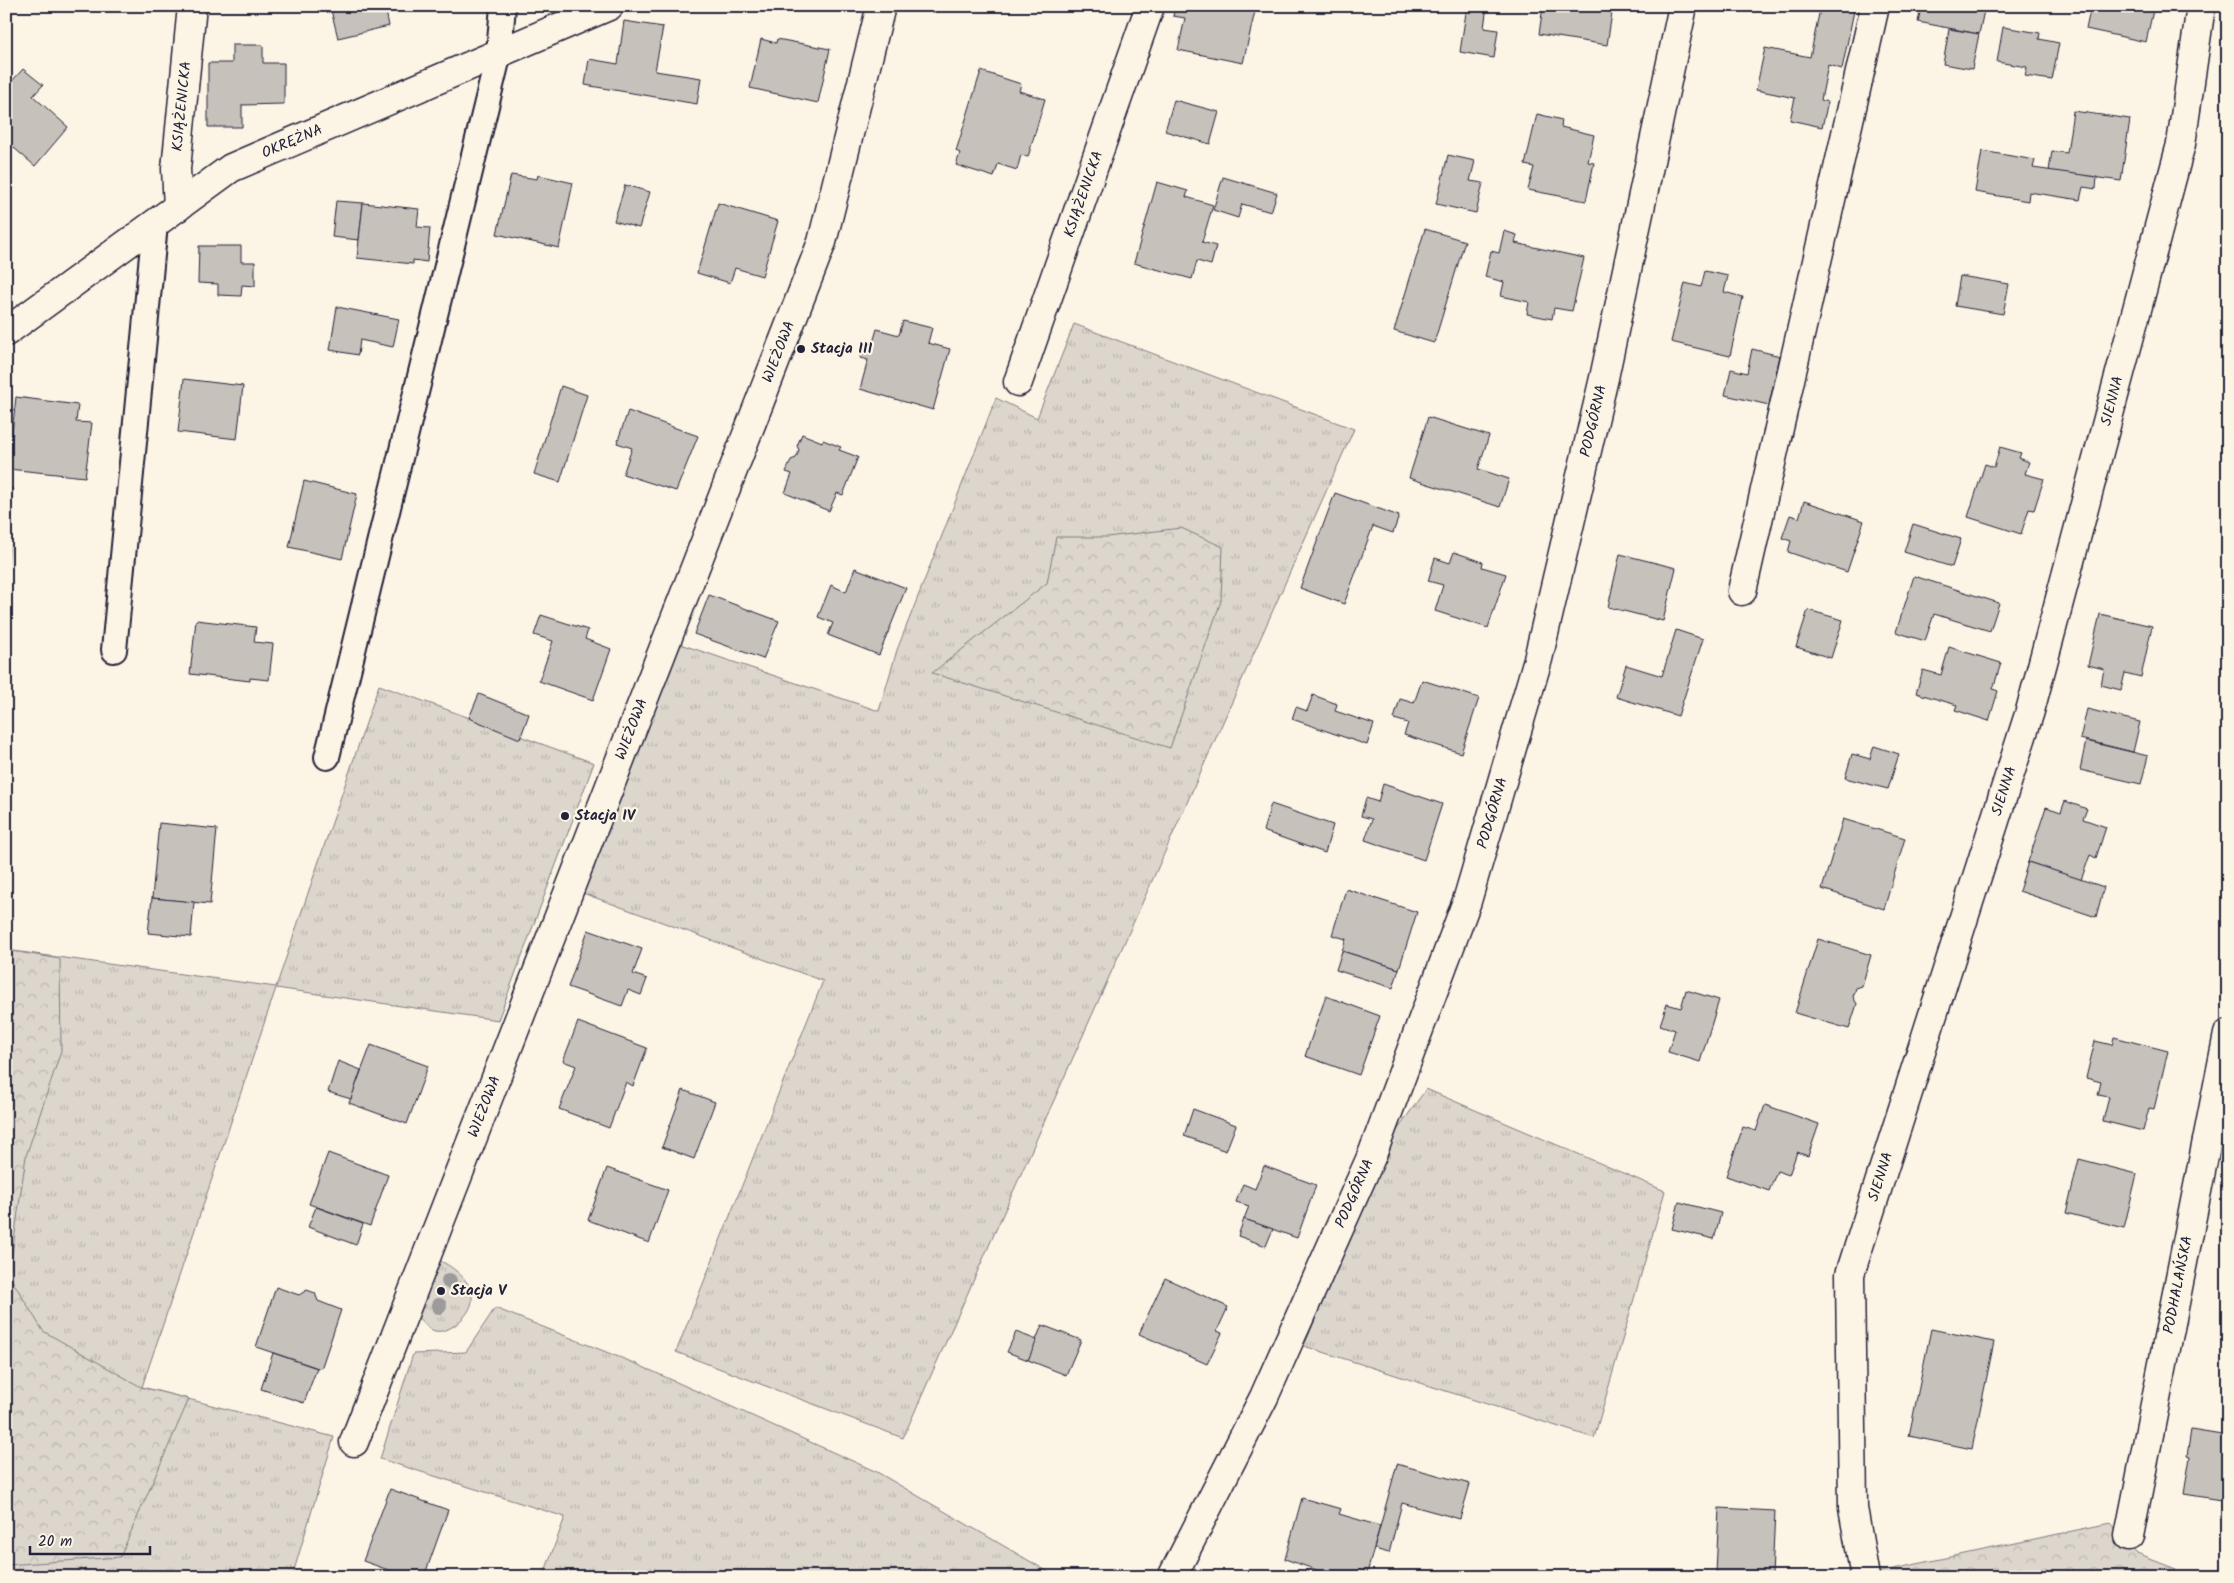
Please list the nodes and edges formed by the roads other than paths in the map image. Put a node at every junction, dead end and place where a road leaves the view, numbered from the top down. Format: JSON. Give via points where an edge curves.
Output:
{"nodes":[{"id":1,"x":192,"y":6,"type":"edge"},
{"id":2,"x":503,"y":6,"type":"edge"},
{"id":3,"x":609,"y":6,"type":"edge"},
{"id":4,"x":881,"y":6,"type":"edge"},
{"id":5,"x":1150,"y":6,"type":"edge"},
{"id":6,"x":1683,"y":6,"type":"edge"},
{"id":7,"x":1875,"y":6,"type":"edge"},
{"id":8,"x":2201,"y":6,"type":"edge"},
{"id":9,"x":499,"y":53,"type":"junction"},
{"id":10,"x":178,"y":207,"type":"junction"},
{"id":11,"x":155,"y":224,"type":"junction"},
{"id":12,"x":6,"y":332,"type":"edge"},
{"id":13,"x":1018,"y":382,"type":"dead end"},
{"id":14,"x":1742,"y":591,"type":"dead end"},
{"id":15,"x":114,"y":650,"type":"dead end"},
{"id":16,"x":327,"y":757,"type":"dead end"},
{"id":17,"x":2228,"y":1034,"type":"edge"},
{"id":18,"x":354,"y":1442,"type":"dead end"},
{"id":19,"x":2129,"y":1536,"type":"dead end"},
{"id":20,"x":1172,"y":1577,"type":"edge"},
{"id":21,"x":1865,"y":1577,"type":"edge"}],
"edges":[{"from":1,"to":10,"type":"street","name":"KSIĄŻENICKA","via":[[176,169]]},
{"from":2,"to":9,"type":"lane"},
{"from":3,"to":9,"type":"street","name":"OKRĘŻNA"},
{"from":4,"to":18,"type":"street","name":"WIEŻOWA","via":[[822,242]]},
{"from":5,"to":13,"type":"street","name":"KSIĄŻENICKA"},
{"from":6,"to":20,"type":"street","name":"PODGÓRNA","via":[[1604,378],[1538,659],[1467,901],[1372,1155],[1264,1397]]},
{"from":7,"to":14,"type":"street"},
{"from":8,"to":21,"type":"street","name":"SIENNA","via":[[2181,144],[2030,711],[1850,1274],[1853,1508]]},
{"from":9,"to":10,"type":"street","name":"OKRĘŻNA","via":[[231,168]]},
{"from":9,"to":16,"type":"lane"},
{"from":10,"to":11,"type":"street","name":"OKRĘŻNA"},
{"from":11,"to":12,"type":"street","name":"OKRĘŻNA"},
{"from":11,"to":15,"type":"lane"},
{"from":17,"to":19,"type":"street","name":"PODHALAŃSKA"}]}
